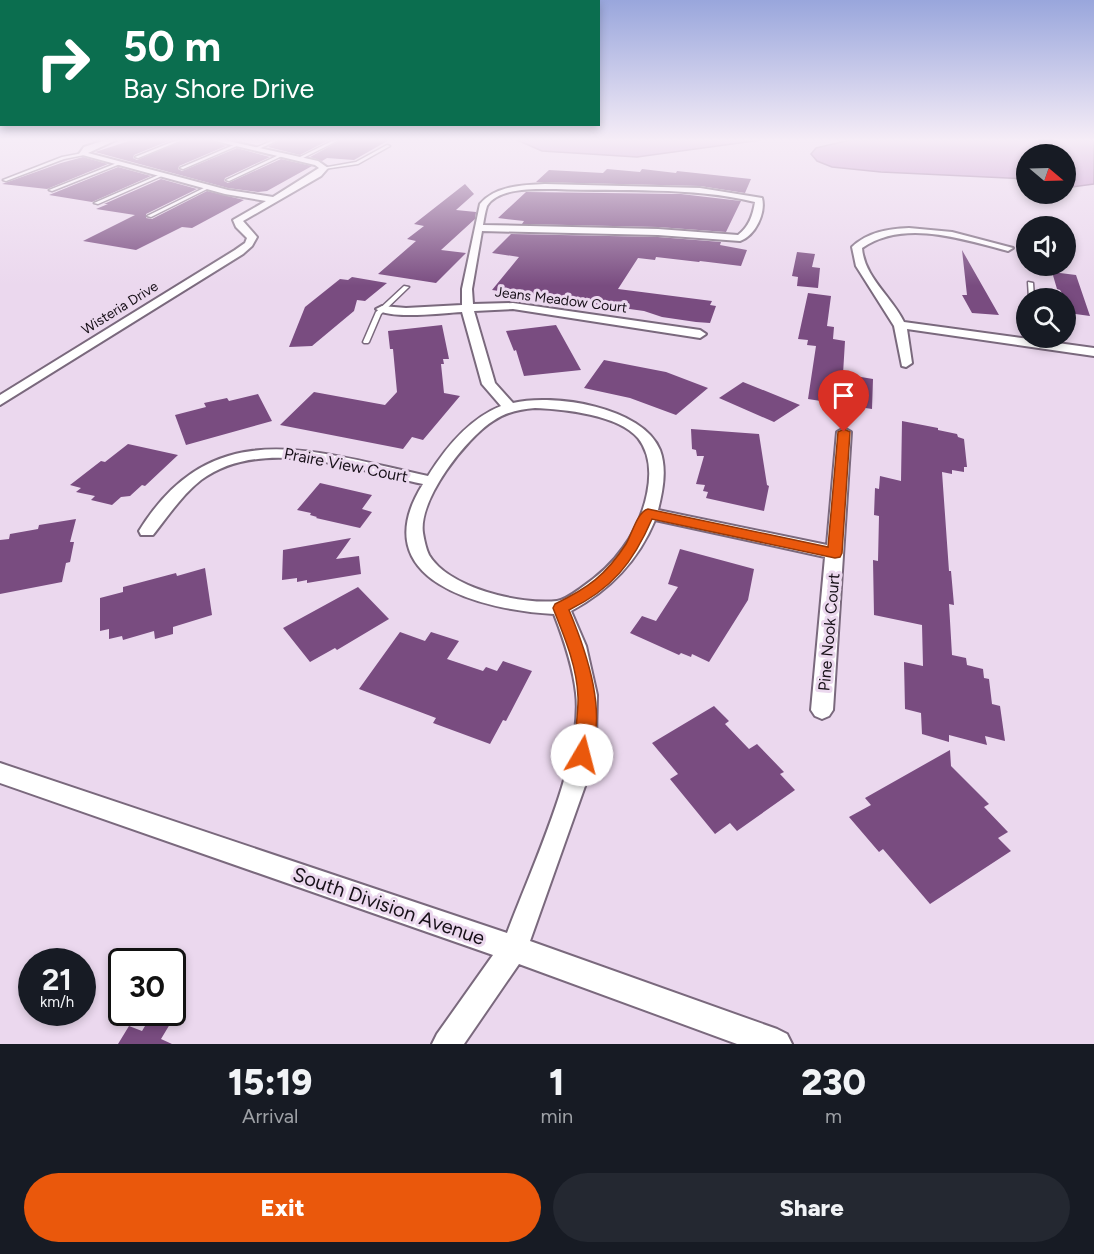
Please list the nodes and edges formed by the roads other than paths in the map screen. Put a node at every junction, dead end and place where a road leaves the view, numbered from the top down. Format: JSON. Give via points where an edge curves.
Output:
{"nodes":[{"id":1,"x":54,"y":189,"type":"edge"},
{"id":2,"x":130,"y":189,"type":"edge"},
{"id":3,"x":205,"y":189,"type":"edge"},
{"id":4,"x":218,"y":189,"type":"edge"},
{"id":5,"x":291,"y":189,"type":"edge"},
{"id":6,"x":518,"y":189,"type":"edge"},
{"id":7,"x":579,"y":189,"type":"edge"},
{"id":8,"x":51,"y":190,"type":"dead end"},
{"id":9,"x":272,"y":199,"type":"junction"},
{"id":10,"x":96,"y":203,"type":"dead end"},
{"id":11,"x":149,"y":216,"type":"dead end"},
{"id":12,"x":479,"y":228,"type":"junction"},
{"id":13,"x":1008,"y":248,"type":"dead end"},
{"id":14,"x":1030,"y":283,"type":"dead end"},
{"id":15,"x":406,"y":287,"type":"dead end"},
{"id":16,"x":1031,"y":288,"type":"edge"},
{"id":17,"x":467,"y":307,"type":"junction"},
{"id":18,"x":382,"y":309,"type":"junction"},
{"id":19,"x":900,"y":325,"type":"junction"},
{"id":20,"x":700,"y":334,"type":"dead end"},
{"id":21,"x":1016,"y":338,"type":"edge"},
{"id":22,"x":366,"y":342,"type":"dead end"},
{"id":23,"x":1074,"y":348,"type":"edge"},
{"id":24,"x":1094,"y":352,"type":"edge"},
{"id":25,"x":906,"y":363,"type":"dead end"},
{"id":26,"x":0,"y":401,"type":"edge"},
{"id":27,"x":509,"y":407,"type":"junction"},
{"id":28,"x":844,"y":432,"type":"dead end"},
{"id":29,"x":430,"y":481,"type":"junction"},
{"id":30,"x":648,"y":513,"type":"junction"},
{"id":31,"x":147,"y":531,"type":"dead end"},
{"id":32,"x":835,"y":553,"type":"junction"},
{"id":33,"x":561,"y":608,"type":"junction"},
{"id":34,"x":822,"y":710,"type":"dead end"},
{"id":35,"x":0,"y":773,"type":"edge"},
{"id":36,"x":514,"y":949,"type":"junction"},
{"id":37,"x":447,"y":1044,"type":"edge"},
{"id":38,"x":777,"y":1044,"type":"edge"}],
"edges":[{"from":1,"to":8,"type":"lane"},
{"from":2,"to":10,"type":"lane"},
{"from":3,"to":11,"type":"lane"},
{"from":4,"to":9,"type":"street"},
{"from":5,"to":9,"type":"street"},
{"from":6,"to":12,"type":"street","via":[[488,200],[482,208]]},
{"from":7,"to":12,"type":"street","via":[[683,190],[747,196],[759,200],[760,207],[747,234],[740,238]]},
{"from":9,"to":26,"type":"street","name":"Wisteria Drive","via":[[238,220],[252,237],[239,252]]},
{"from":12,"to":17,"type":"street"},
{"from":13,"to":19,"type":"street","via":[[929,232],[894,233],[862,242],[856,254]]},
{"from":14,"to":16,"type":"lane"},
{"from":15,"to":18,"type":"lane"},
{"from":17,"to":18,"type":"street","name":"Jeans Meadow Court"},
{"from":17,"to":20,"type":"street","name":"Jeans Meadow Court","via":[[513,306]]},
{"from":17,"to":27,"type":"street","via":[[489,384]]},
{"from":18,"to":22,"type":"lane"},
{"from":19,"to":21,"type":"street"},
{"from":19,"to":25,"type":"street"},
{"from":23,"to":24,"type":"street"},
{"from":27,"to":29,"type":"street","via":[[484,418]]},
{"from":27,"to":30,"type":"street","via":[[566,407],[611,417],[641,431],[650,441],[657,470]]},
{"from":28,"to":32,"type":"street","name":"Pine Nook Court"},
{"from":29,"to":31,"type":"street","name":"Praire View Court","via":[[289,452],[251,453],[221,462],[188,483]]},
{"from":29,"to":33,"type":"street","via":[[417,511],[414,532],[422,561],[435,576],[475,595],[531,608]]},
{"from":30,"to":32,"type":"street","name":"Pine Nook Court"},
{"from":30,"to":33,"type":"street","via":[[621,564],[591,593]]},
{"from":32,"to":34,"type":"street","name":"Pine Nook Court"},
{"from":33,"to":36,"type":"street","via":[[583,669],[587,695],[585,740],[574,786]]},
{"from":35,"to":36,"type":"street","name":"South Division Avenue"},
{"from":36,"to":37,"type":"street"},
{"from":36,"to":38,"type":"street","name":"South Division Avenue"}]}
